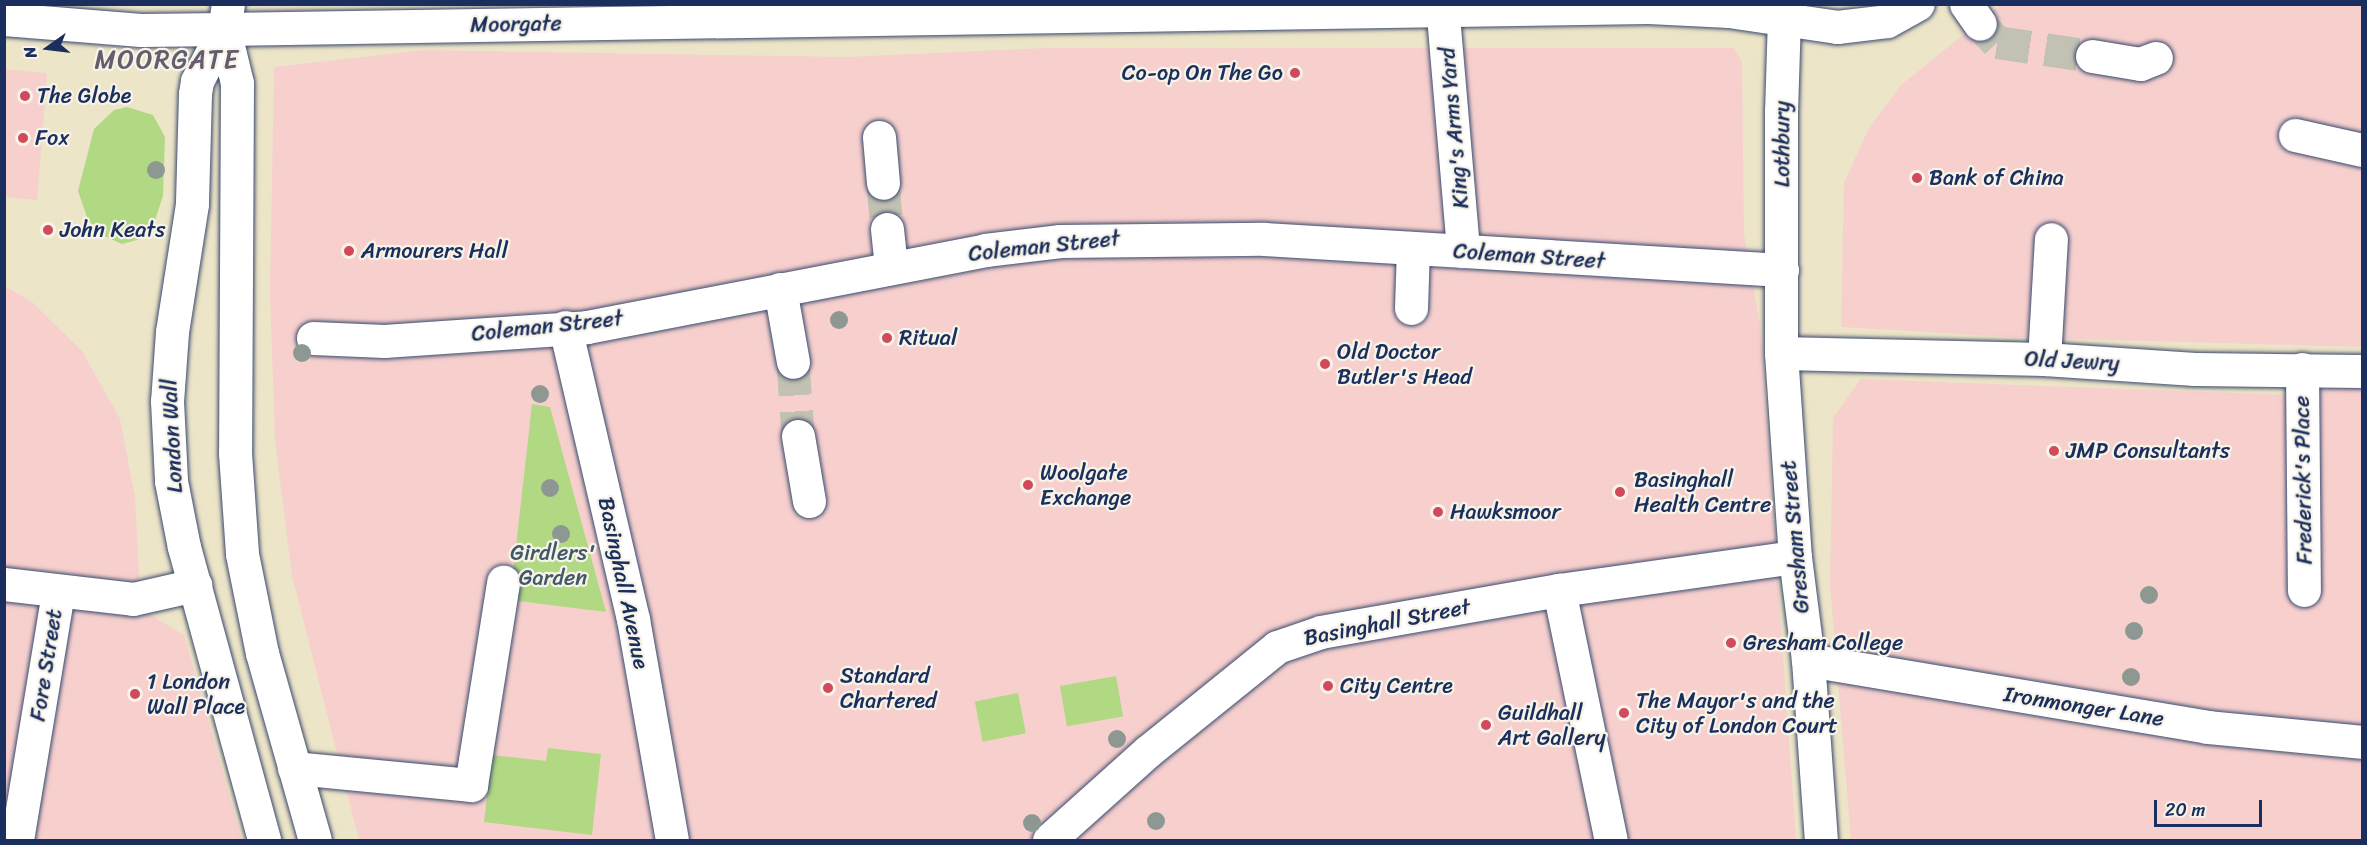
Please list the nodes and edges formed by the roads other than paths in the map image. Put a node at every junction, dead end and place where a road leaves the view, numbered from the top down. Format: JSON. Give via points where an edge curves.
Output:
{"nodes":[{"id":1,"x":1918,"y":4,"type":"edge"},
{"id":2,"x":1442,"y":7,"type":"edge"},
{"id":3,"x":1240,"y":9,"type":"edge"},
{"id":4,"x":1784,"y":9,"type":"edge"},
{"id":5,"x":851,"y":10,"type":"edge"},
{"id":6,"x":226,"y":17,"type":"edge"},
{"id":7,"x":4,"y":19,"type":"edge"},
{"id":8,"x":2092,"y":56,"type":"tunnel mouth"},
{"id":9,"x":2156,"y":58,"type":"dead end"},
{"id":10,"x":2295,"y":135,"type":"dead end"},
{"id":11,"x":879,"y":137,"type":"dead end"},
{"id":12,"x":2362,"y":150,"type":"edge"},
{"id":13,"x":883,"y":183,"type":"tunnel mouth"},
{"id":14,"x":887,"y":229,"type":"tunnel mouth"},
{"id":15,"x":2051,"y":239,"type":"dead end"},
{"id":16,"x":1413,"y":248,"type":"junction"},
{"id":17,"x":1463,"y":251,"type":"junction"},
{"id":18,"x":891,"y":268,"type":"junction"},
{"id":19,"x":1782,"y":270,"type":"junction"},
{"id":20,"x":780,"y":289,"type":"junction"},
{"id":21,"x":1411,"y":308,"type":"dead end"},
{"id":22,"x":565,"y":327,"type":"junction"},
{"id":23,"x":313,"y":338,"type":"dead end"},
{"id":24,"x":1781,"y":353,"type":"junction"},
{"id":25,"x":2044,"y":359,"type":"junction"},
{"id":26,"x":793,"y":362,"type":"tunnel mouth"},
{"id":27,"x":2302,"y":369,"type":"junction"},
{"id":28,"x":2362,"y":371,"type":"edge"},
{"id":29,"x":798,"y":436,"type":"tunnel mouth"},
{"id":30,"x":809,"y":501,"type":"dead end"},
{"id":31,"x":1795,"y":557,"type":"junction"},
{"id":32,"x":503,"y":582,"type":"dead end"},
{"id":33,"x":4,"y":584,"type":"edge"},
{"id":34,"x":195,"y":585,"type":"junction"},
{"id":35,"x":1559,"y":590,"type":"junction"},
{"id":36,"x":2304,"y":590,"type":"dead end"},
{"id":37,"x":58,"y":591,"type":"junction"},
{"id":38,"x":1808,"y":660,"type":"junction"},
{"id":39,"x":2362,"y":742,"type":"edge"},
{"id":40,"x":294,"y":768,"type":"junction"},
{"id":41,"x":17,"y":840,"type":"edge"},
{"id":42,"x":264,"y":840,"type":"edge"},
{"id":43,"x":315,"y":840,"type":"edge"},
{"id":44,"x":672,"y":840,"type":"edge"},
{"id":45,"x":1049,"y":840,"type":"edge"},
{"id":46,"x":1611,"y":840,"type":"edge"},
{"id":47,"x":1821,"y":840,"type":"edge"}],
"edges":[{"from":1,"to":4,"type":"street","name":"Moorgate","via":[[1887,21],[1837,27]]},
{"from":2,"to":3,"type":"street","name":"Moorgate"},
{"from":2,"to":4,"type":"street","name":"Moorgate"},
{"from":2,"to":17,"type":"street","name":"King's Arms Yard"},
{"from":3,"to":5,"type":"street","name":"Moorgate"},
{"from":4,"to":19,"type":"street","name":"Lothbury"},
{"from":5,"to":6,"type":"street","name":"Moorgate"},
{"from":6,"to":7,"type":"street","name":"Moorgate","via":[[127,29]]},
{"from":6,"to":34,"type":"street","name":"London Wall","via":[[195,94],[192,204],[172,332],[167,401],[171,481]]},
{"from":6,"to":40,"type":"street","via":[[237,83],[235,442],[242,554],[262,653]]},
{"from":8,"to":9,"type":"street","via":[[2140,64]]},
{"from":10,"to":12,"type":"street"},
{"from":11,"to":13,"type":"street"},
{"from":14,"to":18,"type":"street"},
{"from":15,"to":25,"type":"street"},
{"from":16,"to":17,"type":"street","name":"Coleman Street"},
{"from":16,"to":18,"type":"street","name":"Coleman Street","via":[[1264,239],[1130,237],[1049,242]]},
{"from":16,"to":21,"type":"street"},
{"from":17,"to":19,"type":"street","name":"Coleman Street"},
{"from":18,"to":20,"type":"street","name":"Coleman Street"},
{"from":19,"to":24,"type":"street","name":"Gresham Street"},
{"from":20,"to":22,"type":"street","name":"Coleman Street","via":[[597,325]]},
{"from":20,"to":26,"type":"street"},
{"from":22,"to":23,"type":"street","name":"Coleman Street","via":[[384,341]]},
{"from":22,"to":44,"type":"street","name":"Basinghall Avenue","via":[[633,619]]},
{"from":24,"to":25,"type":"street","name":"Old Jewry"},
{"from":24,"to":31,"type":"street","name":"Gresham Street"},
{"from":25,"to":27,"type":"street","name":"Old Jewry","via":[[2195,369]]},
{"from":27,"to":28,"type":"street","name":"Old Jewry"},
{"from":27,"to":36,"type":"street","name":"Frederick's Place"},
{"from":29,"to":30,"type":"street"},
{"from":31,"to":35,"type":"street","name":"Basinghall Street"},
{"from":31,"to":38,"type":"street","name":"Gresham Street"},
{"from":32,"to":40,"type":"street","via":[[471,785]]},
{"from":33,"to":37,"type":"street"},
{"from":34,"to":37,"type":"street","name":"Fore Street","via":[[133,599]]},
{"from":34,"to":42,"type":"street","name":"London Wall"},
{"from":35,"to":45,"type":"street","name":"Basinghall Street","via":[[1329,630],[1277,647],[1147,752]]},
{"from":35,"to":46,"type":"street"},
{"from":37,"to":41,"type":"street","name":"Fore Street"},
{"from":38,"to":39,"type":"street","name":"Ironmonger Lane","via":[[2207,727]]},
{"from":38,"to":47,"type":"street","name":"Gresham Street"},
{"from":40,"to":43,"type":"street"}]}
